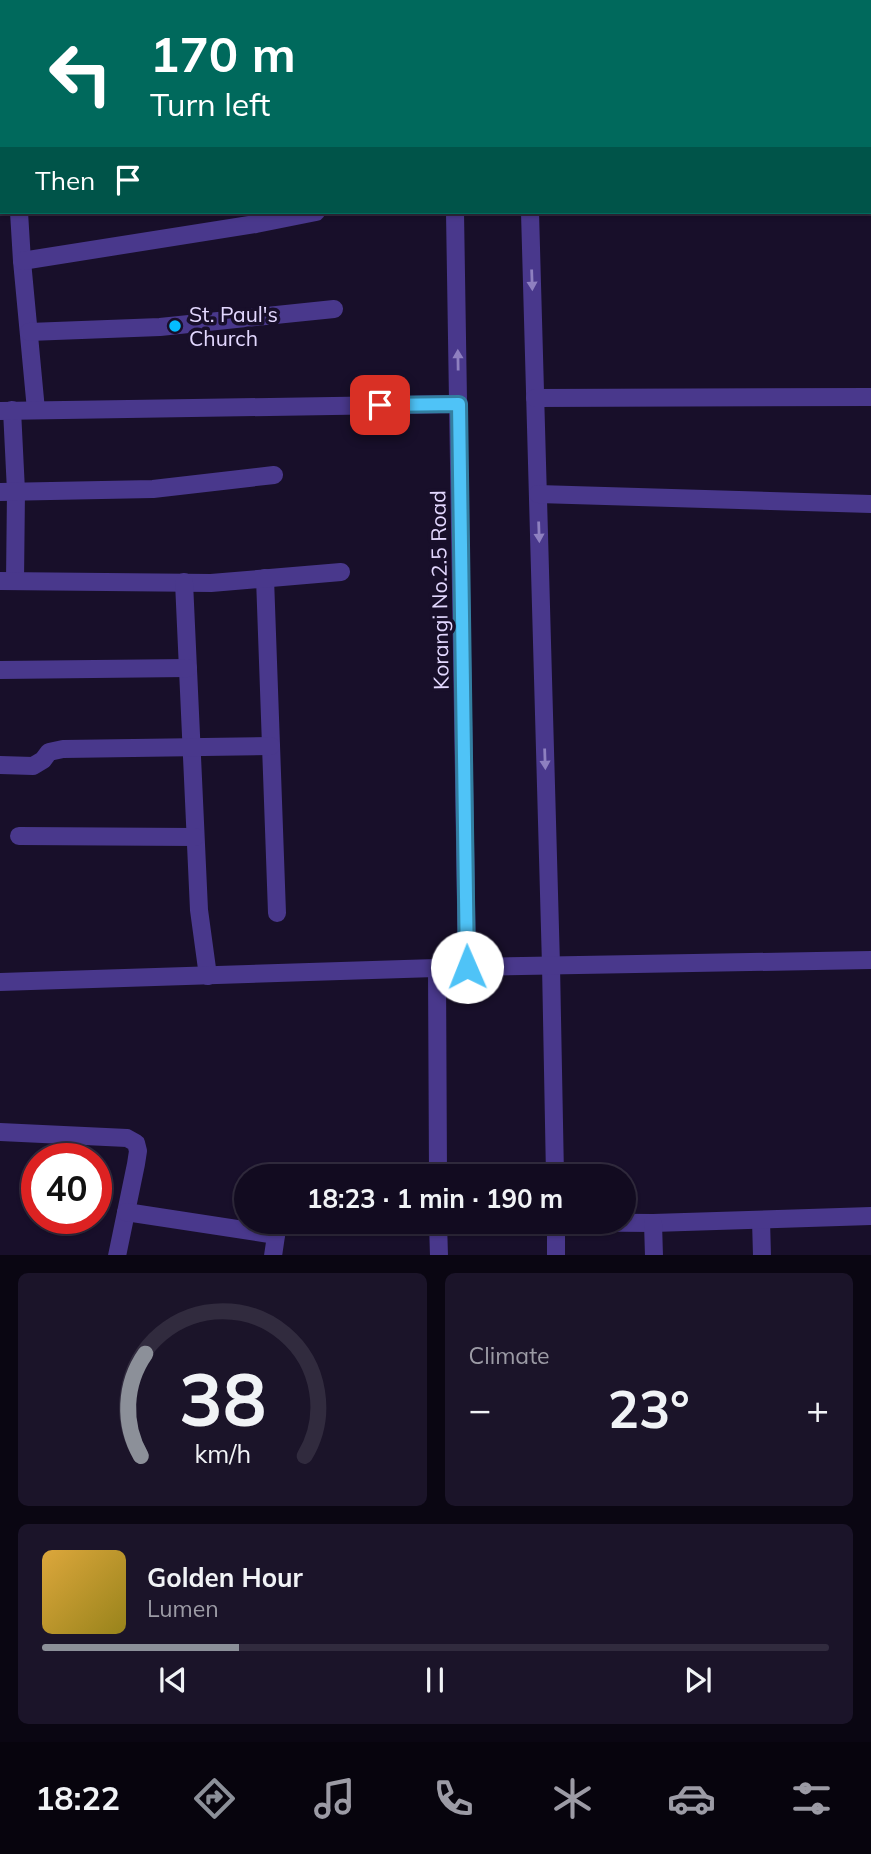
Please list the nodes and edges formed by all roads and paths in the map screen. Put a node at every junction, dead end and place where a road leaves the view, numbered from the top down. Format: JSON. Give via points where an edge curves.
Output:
{"nodes":[{"id":1,"x":19,"y":214,"type":"edge"},
{"id":2,"x":306,"y":214,"type":"edge"},
{"id":3,"x":455,"y":214,"type":"edge"},
{"id":4,"x":530,"y":214,"type":"edge"},
{"id":5,"x":22,"y":261,"type":"junction"},
{"id":6,"x":334,"y":309,"type":"dead end"},
{"id":7,"x":29,"y":332,"type":"junction"},
{"id":8,"x":871,"y":397,"type":"edge"},
{"id":9,"x":535,"y":398,"type":"junction"},
{"id":10,"x":459,"y":404,"type":"junction"},
{"id":11,"x":6,"y":410,"type":"edge"},
{"id":12,"x":36,"y":410,"type":"junction"},
{"id":13,"x":274,"y":475,"type":"dead end"},
{"id":14,"x":8,"y":491,"type":"edge"},
{"id":15,"x":538,"y":494,"type":"junction"},
{"id":16,"x":871,"y":504,"type":"edge"},
{"id":17,"x":341,"y":572,"type":"dead end"},
{"id":18,"x":265,"y":578,"type":"junction"},
{"id":19,"x":8,"y":581,"type":"edge"},
{"id":20,"x":184,"y":582,"type":"junction"},
{"id":21,"x":188,"y":668,"type":"junction"},
{"id":22,"x":0,"y":670,"type":"edge"},
{"id":23,"x":271,"y":746,"type":"junction"},
{"id":24,"x":191,"y":748,"type":"junction"},
{"id":25,"x":0,"y":765,"type":"edge"},
{"id":26,"x":19,"y":836,"type":"dead end"},
{"id":27,"x":195,"y":837,"type":"junction"},
{"id":28,"x":277,"y":913,"type":"dead end"},
{"id":29,"x":871,"y":960,"type":"edge"},
{"id":30,"x":551,"y":965,"type":"junction"},
{"id":31,"x":467,"y":967,"type":"junction"},
{"id":32,"x":437,"y":968,"type":"junction"},
{"id":33,"x":208,"y":975,"type":"junction"},
{"id":34,"x":0,"y":982,"type":"edge"},
{"id":35,"x":0,"y":1132,"type":"edge"},
{"id":36,"x":438,"y":1164,"type":"edge"},
{"id":37,"x":555,"y":1164,"type":"edge"},
{"id":38,"x":871,"y":1205,"type":"edge"},
{"id":39,"x":126,"y":1212,"type":"junction"},
{"id":40,"x":871,"y":1218,"type":"edge"},
{"id":41,"x":761,"y":1220,"type":"junction"},
{"id":42,"x":234,"y":1223,"type":"edge"},
{"id":43,"x":636,"y":1223,"type":"edge"},
{"id":44,"x":653,"y":1223,"type":"junction"},
{"id":45,"x":276,"y":1234,"type":"edge"},
{"id":46,"x":438,"y":1234,"type":"edge"},
{"id":47,"x":555,"y":1234,"type":"edge"},
{"id":48,"x":117,"y":1255,"type":"edge"},
{"id":49,"x":273,"y":1255,"type":"edge"},
{"id":50,"x":439,"y":1255,"type":"edge"},
{"id":51,"x":556,"y":1255,"type":"edge"},
{"id":52,"x":654,"y":1255,"type":"edge"},
{"id":53,"x":762,"y":1255,"type":"edge"}],
"edges":[{"from":1,"to":5,"type":"street"},
{"from":2,"to":5,"type":"street"},
{"from":10,"to":3,"type":"street","name":"Korangi No.2.5 Road","one_way":true},
{"from":4,"to":9,"type":"street","one_way":true},
{"from":5,"to":7,"type":"street"},
{"from":6,"to":7,"type":"street","via":[[160,327]]},
{"from":7,"to":12,"type":"street"},
{"from":8,"to":9,"type":"street"},
{"from":9,"to":15,"type":"street"},
{"from":10,"to":12,"type":"street"},
{"from":10,"to":31,"type":"street","name":"Korangi No.2.5 Road"},
{"from":11,"to":12,"type":"street"},
{"from":11,"to":14,"type":"street"},
{"from":13,"to":14,"type":"street","via":[[153,489]]},
{"from":14,"to":19,"type":"street"},
{"from":15,"to":16,"type":"street"},
{"from":15,"to":30,"type":"street","one_way":true},
{"from":17,"to":18,"type":"street"},
{"from":18,"to":20,"type":"street"},
{"from":18,"to":23,"type":"street"},
{"from":19,"to":20,"type":"street"},
{"from":20,"to":21,"type":"street"},
{"from":21,"to":22,"type":"street"},
{"from":21,"to":24,"type":"street"},
{"from":23,"to":24,"type":"street"},
{"from":23,"to":28,"type":"street"},
{"from":24,"to":25,"type":"street","via":[[63,749],[49,752],[33,766]]},
{"from":24,"to":27,"type":"street"},
{"from":26,"to":27,"type":"street"},
{"from":27,"to":33,"type":"street"},
{"from":29,"to":30,"type":"street"},
{"from":30,"to":31,"type":"street"},
{"from":30,"to":37,"type":"street"},
{"from":31,"to":32,"type":"street"},
{"from":32,"to":33,"type":"street"},
{"from":32,"to":36,"type":"street"},
{"from":33,"to":34,"type":"street"},
{"from":35,"to":39,"type":"street","via":[[127,1138],[136,1143]]},
{"from":38,"to":40,"type":"street"},
{"from":39,"to":42,"type":"street"},
{"from":39,"to":48,"type":"street"},
{"from":40,"to":41,"type":"street"},
{"from":41,"to":44,"type":"street"},
{"from":41,"to":53,"type":"street"},
{"from":43,"to":44,"type":"street"},
{"from":44,"to":52,"type":"street"},
{"from":45,"to":49,"type":"street"},
{"from":46,"to":50,"type":"street"},
{"from":47,"to":51,"type":"street"}]}
